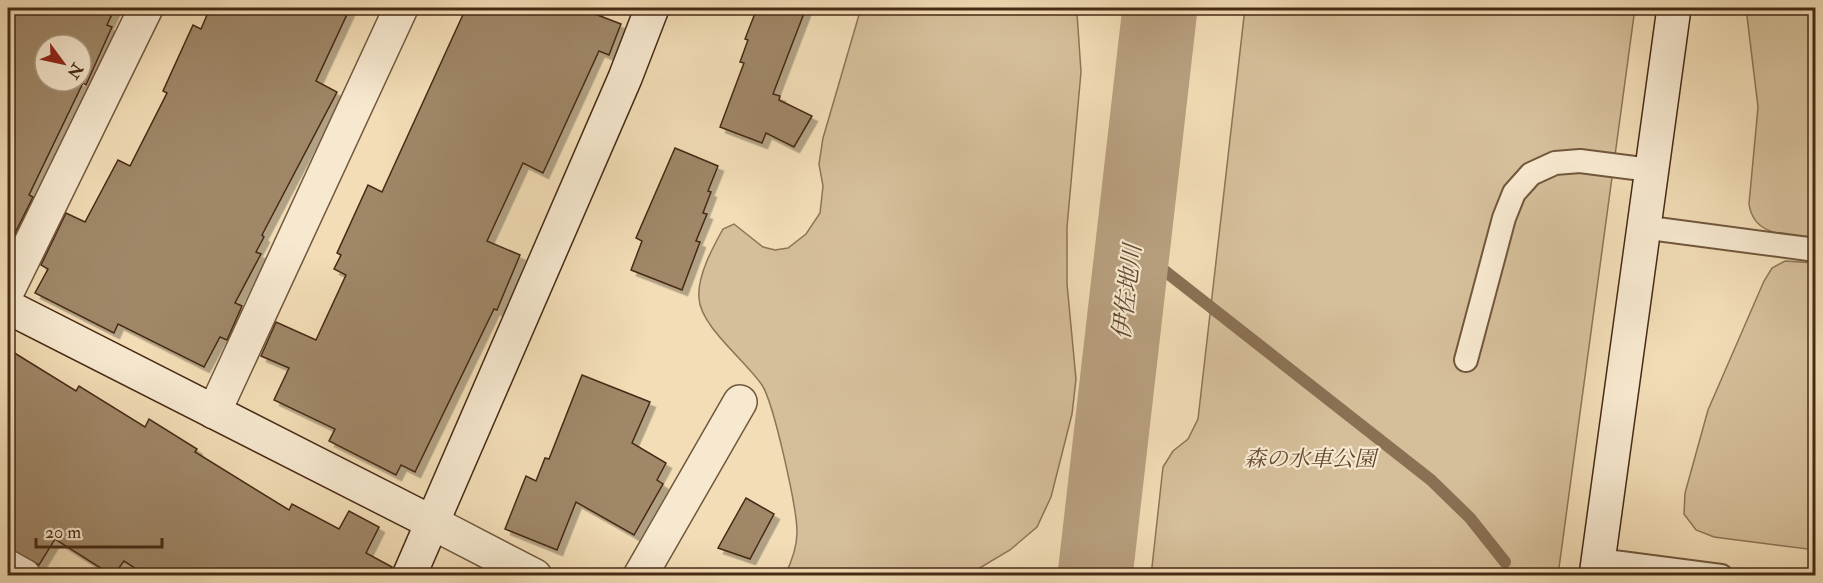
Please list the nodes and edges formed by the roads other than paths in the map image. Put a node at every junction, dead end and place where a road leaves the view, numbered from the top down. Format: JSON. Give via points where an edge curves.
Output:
{"nodes":[{"id":1,"x":146,"y":8,"type":"edge"},
{"id":2,"x":401,"y":8,"type":"edge"},
{"id":3,"x":652,"y":8,"type":"edge"},
{"id":4,"x":1674,"y":8,"type":"edge"},
{"id":5,"x":1650,"y":170,"type":"junction"},
{"id":6,"x":1642,"y":227,"type":"junction"},
{"id":7,"x":1815,"y":250,"type":"edge"},
{"id":8,"x":8,"y":290,"type":"edge"},
{"id":9,"x":8,"y":307,"type":"edge"},
{"id":10,"x":1466,"y":360,"type":"dead end"},
{"id":11,"x":740,"y":402,"type":"dead end"},
{"id":12,"x":214,"y":412,"type":"junction"},
{"id":13,"x":433,"y":523,"type":"junction"},
{"id":14,"x":8,"y":567,"type":"edge"},
{"id":15,"x":1597,"y":568,"type":"edge"},
{"id":16,"x":24,"y":576,"type":"edge"},
{"id":17,"x":409,"y":576,"type":"edge"},
{"id":18,"x":535,"y":576,"type":"edge"},
{"id":19,"x":640,"y":576,"type":"edge"},
{"id":20,"x":1721,"y":576,"type":"edge"}],
"edges":[{"from":1,"to":8,"type":"street"},
{"from":2,"to":12,"type":"street"},
{"from":3,"to":13,"type":"street"},
{"from":4,"to":5,"type":"street"},
{"from":5,"to":6,"type":"street"},
{"from":5,"to":10,"type":"lane","via":[[1580,161],[1555,163],[1531,174],[1514,193],[1504,218]]},
{"from":6,"to":7,"type":"lane"},
{"from":6,"to":15,"type":"street"},
{"from":9,"to":12,"type":"street"},
{"from":11,"to":19,"type":"street"},
{"from":12,"to":13,"type":"street"},
{"from":13,"to":17,"type":"street"},
{"from":13,"to":18,"type":"street"},
{"from":14,"to":16,"type":"street"},
{"from":15,"to":20,"type":"lane"}]}
